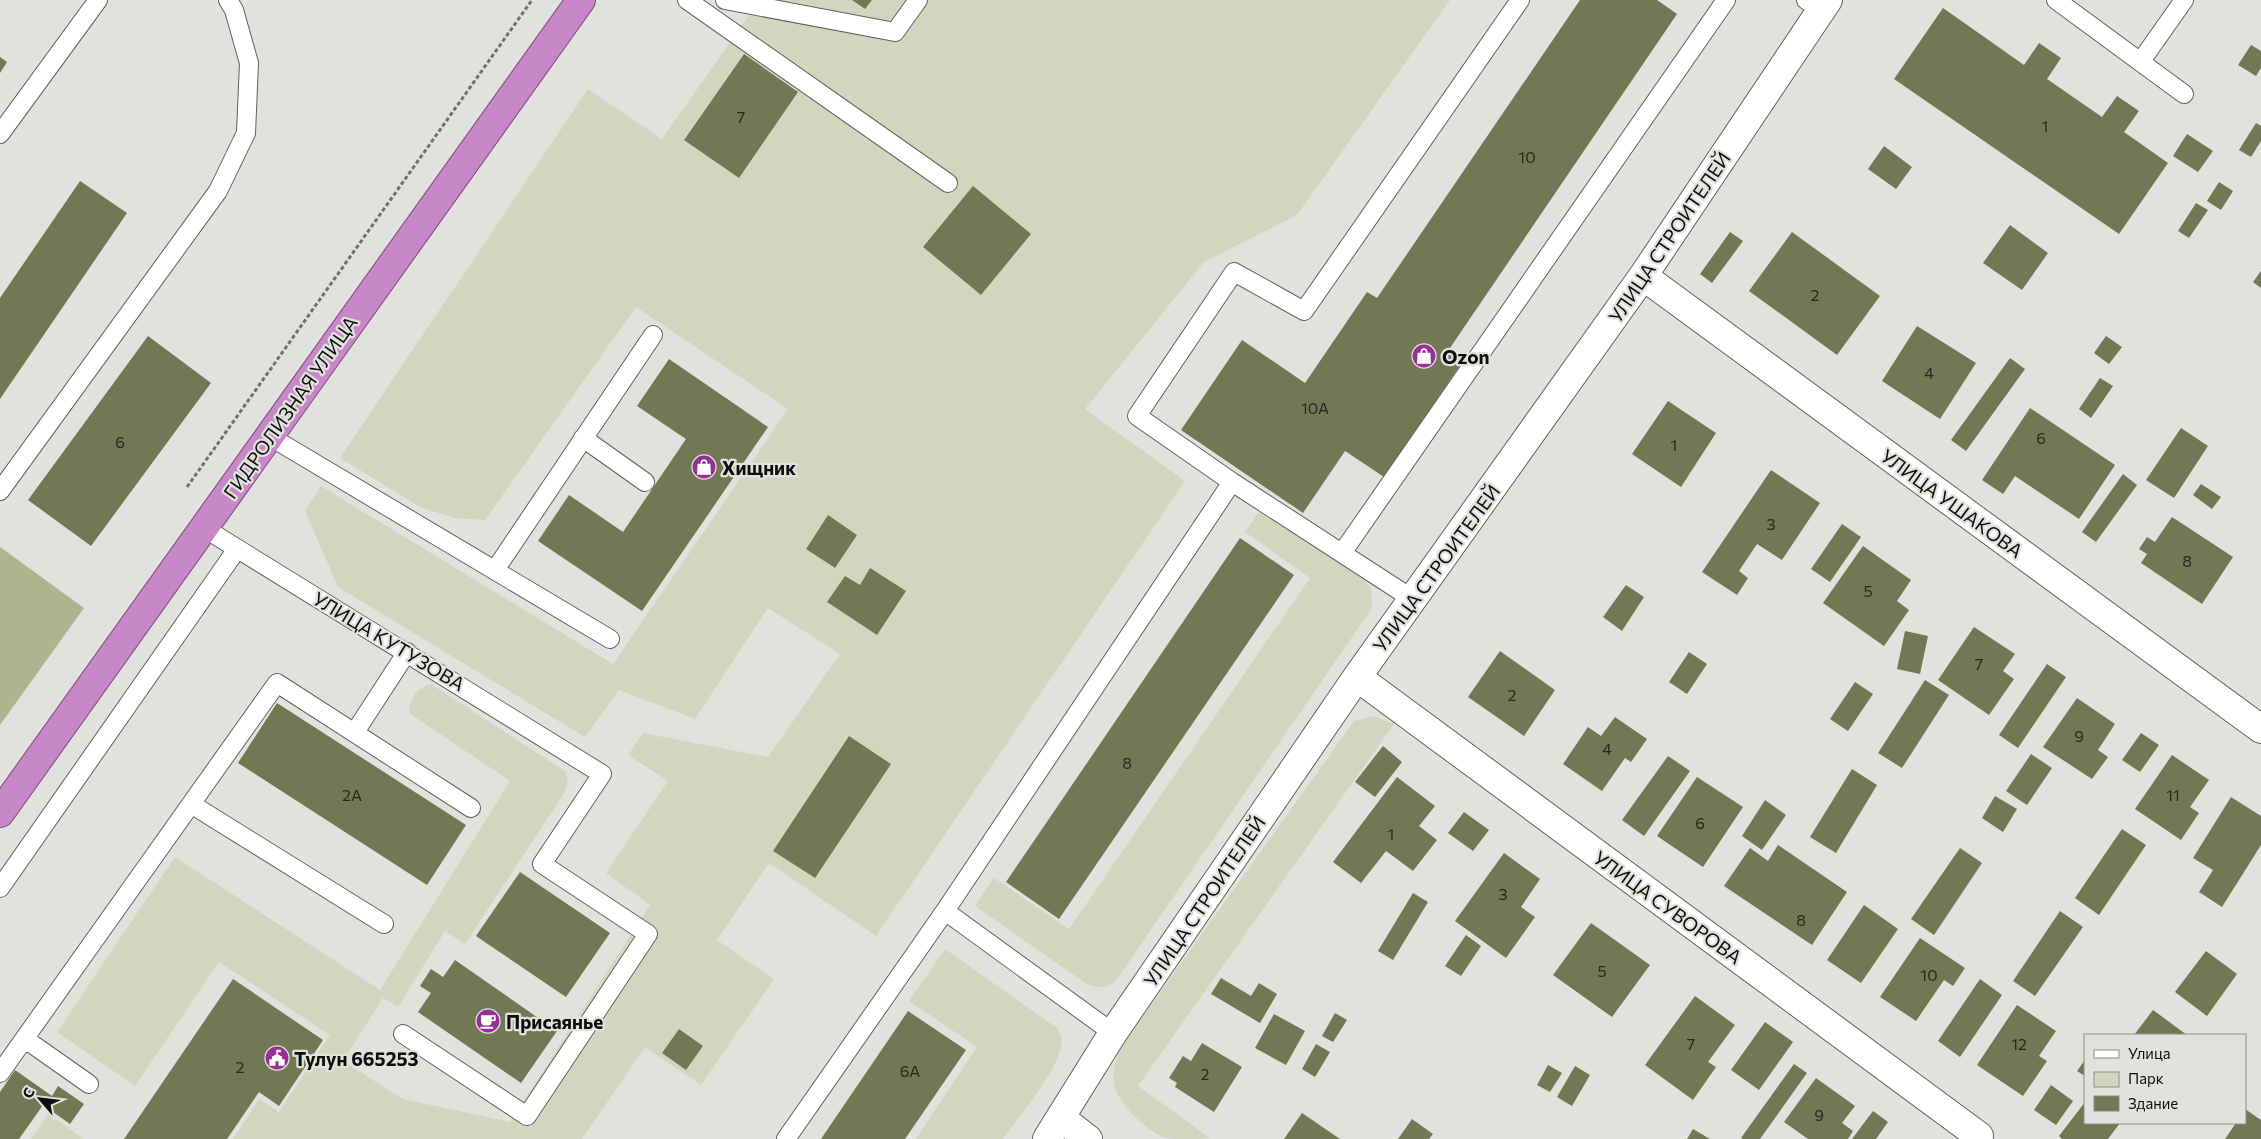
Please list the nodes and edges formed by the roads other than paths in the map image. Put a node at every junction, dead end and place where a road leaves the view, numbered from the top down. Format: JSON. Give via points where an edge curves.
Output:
{"nodes":[{"id":1,"x":98,"y":0,"type":"edge"},
{"id":2,"x":228,"y":0,"type":"edge"},
{"id":3,"x":581,"y":0,"type":"edge"},
{"id":4,"x":688,"y":0,"type":"edge"},
{"id":5,"x":725,"y":0,"type":"edge"},
{"id":6,"x":918,"y":0,"type":"edge"},
{"id":7,"x":1520,"y":0,"type":"edge"},
{"id":8,"x":1726,"y":0,"type":"edge"},
{"id":9,"x":2056,"y":0,"type":"edge"},
{"id":10,"x":2184,"y":0,"type":"edge"},
{"id":11,"x":1819,"y":3,"type":"edge"},
{"id":12,"x":2141,"y":61,"type":"junction"},
{"id":13,"x":2184,"y":94,"type":"dead end"},
{"id":14,"x":0,"y":134,"type":"edge"},
{"id":15,"x":948,"y":183,"type":"dead end"},
{"id":16,"x":1643,"y":276,"type":"junction"},
{"id":17,"x":653,"y":334,"type":"dead end"},
{"id":18,"x":269,"y":436,"type":"junction"},
{"id":19,"x":583,"y":438,"type":"junction"},
{"id":20,"x":645,"y":482,"type":"dead end"},
{"id":21,"x":1232,"y":482,"type":"junction"},
{"id":22,"x":0,"y":491,"type":"edge"},
{"id":23,"x":204,"y":528,"type":"junction"},
{"id":24,"x":237,"y":549,"type":"junction"},
{"id":25,"x":1342,"y":553,"type":"junction"},
{"id":26,"x":495,"y":570,"type":"junction"},
{"id":27,"x":1414,"y":600,"type":"junction"},
{"id":28,"x":610,"y":639,"type":"dead end"},
{"id":29,"x":407,"y":652,"type":"junction"},
{"id":30,"x":1358,"y":678,"type":"junction"},
{"id":31,"x":2261,"y":729,"type":"edge"},
{"id":32,"x":355,"y":732,"type":"junction"},
{"id":33,"x":191,"y":804,"type":"junction"},
{"id":34,"x":471,"y":808,"type":"dead end"},
{"id":35,"x":0,"y":813,"type":"edge"},
{"id":36,"x":0,"y":888,"type":"edge"},
{"id":37,"x":946,"y":911,"type":"junction"},
{"id":38,"x":384,"y":924,"type":"dead end"},
{"id":39,"x":403,"y":1034,"type":"dead end"},
{"id":40,"x":1113,"y":1034,"type":"junction"},
{"id":41,"x":25,"y":1039,"type":"junction"},
{"id":42,"x":0,"y":1073,"type":"edge"},
{"id":43,"x":88,"y":1084,"type":"dead end"},
{"id":44,"x":1054,"y":1129,"type":"edge"},
{"id":45,"x":1979,"y":1136,"type":"dead end"},
{"id":46,"x":786,"y":1139,"type":"edge"},
{"id":47,"x":1088,"y":1139,"type":"edge"}],
"edges":[{"from":1,"to":14,"type":"lane"},
{"from":2,"to":22,"type":"lane","via":[[234,10],[249,63],[246,133],[218,191]]},
{"from":3,"to":18,"type":"highway","name":"ГИДРОЛИЗНАЯ УЛИЦА"},
{"from":4,"to":15,"type":"lane"},
{"from":5,"to":6,"type":"lane","via":[[896,32]]},
{"from":7,"to":21,"type":"lane","via":[[1304,311],[1234,272],[1137,416]]},
{"from":8,"to":25,"type":"lane"},
{"from":9,"to":12,"type":"lane"},
{"from":10,"to":12,"type":"lane"},
{"from":11,"to":16,"type":"street","name":"УЛИЦА СТРОИТЕЛЕЙ"},
{"from":12,"to":13,"type":"lane"},
{"from":16,"to":27,"type":"street","name":"УЛИЦА СТРОИТЕЛЕЙ"},
{"from":16,"to":31,"type":"street","name":"УЛИЦА УШАКОВА"},
{"from":17,"to":19,"type":"lane"},
{"from":18,"to":23,"type":"highway","name":"ГИДРОЛИЗНАЯ УЛИЦА"},
{"from":18,"to":26,"type":"lane"},
{"from":19,"to":20,"type":"lane"},
{"from":19,"to":26,"type":"lane"},
{"from":21,"to":25,"type":"lane"},
{"from":21,"to":37,"type":"lane"},
{"from":23,"to":24,"type":"lane","name":"УЛИЦА КУТУЗОВА"},
{"from":23,"to":35,"type":"highway","name":"ГИДРОЛИЗНАЯ УЛИЦА"},
{"from":24,"to":29,"type":"lane","name":"УЛИЦА КУТУЗОВА"},
{"from":24,"to":36,"type":"lane"},
{"from":25,"to":27,"type":"lane"},
{"from":26,"to":28,"type":"lane"},
{"from":27,"to":30,"type":"street","name":"УЛИЦА СТРОИТЕЛЕЙ"},
{"from":29,"to":32,"type":"lane"},
{"from":29,"to":39,"type":"lane","name":"УЛИЦА КУТУЗОВА","via":[[602,774],[542,864],[648,934],[527,1116]]},
{"from":30,"to":40,"type":"street","name":"УЛИЦА СТРОИТЕЛЕЙ"},
{"from":30,"to":45,"type":"street","name":"УЛИЦА СУВОРОВА"},
{"from":32,"to":33,"type":"lane","via":[[277,683]]},
{"from":32,"to":34,"type":"lane"},
{"from":33,"to":38,"type":"lane"},
{"from":33,"to":41,"type":"lane"},
{"from":37,"to":40,"type":"lane"},
{"from":37,"to":46,"type":"lane"},
{"from":40,"to":44,"type":"street","name":"УЛИЦА СТРОИТЕЛЕЙ"},
{"from":41,"to":42,"type":"lane"},
{"from":41,"to":43,"type":"lane"},
{"from":44,"to":47,"type":"street"}]}
